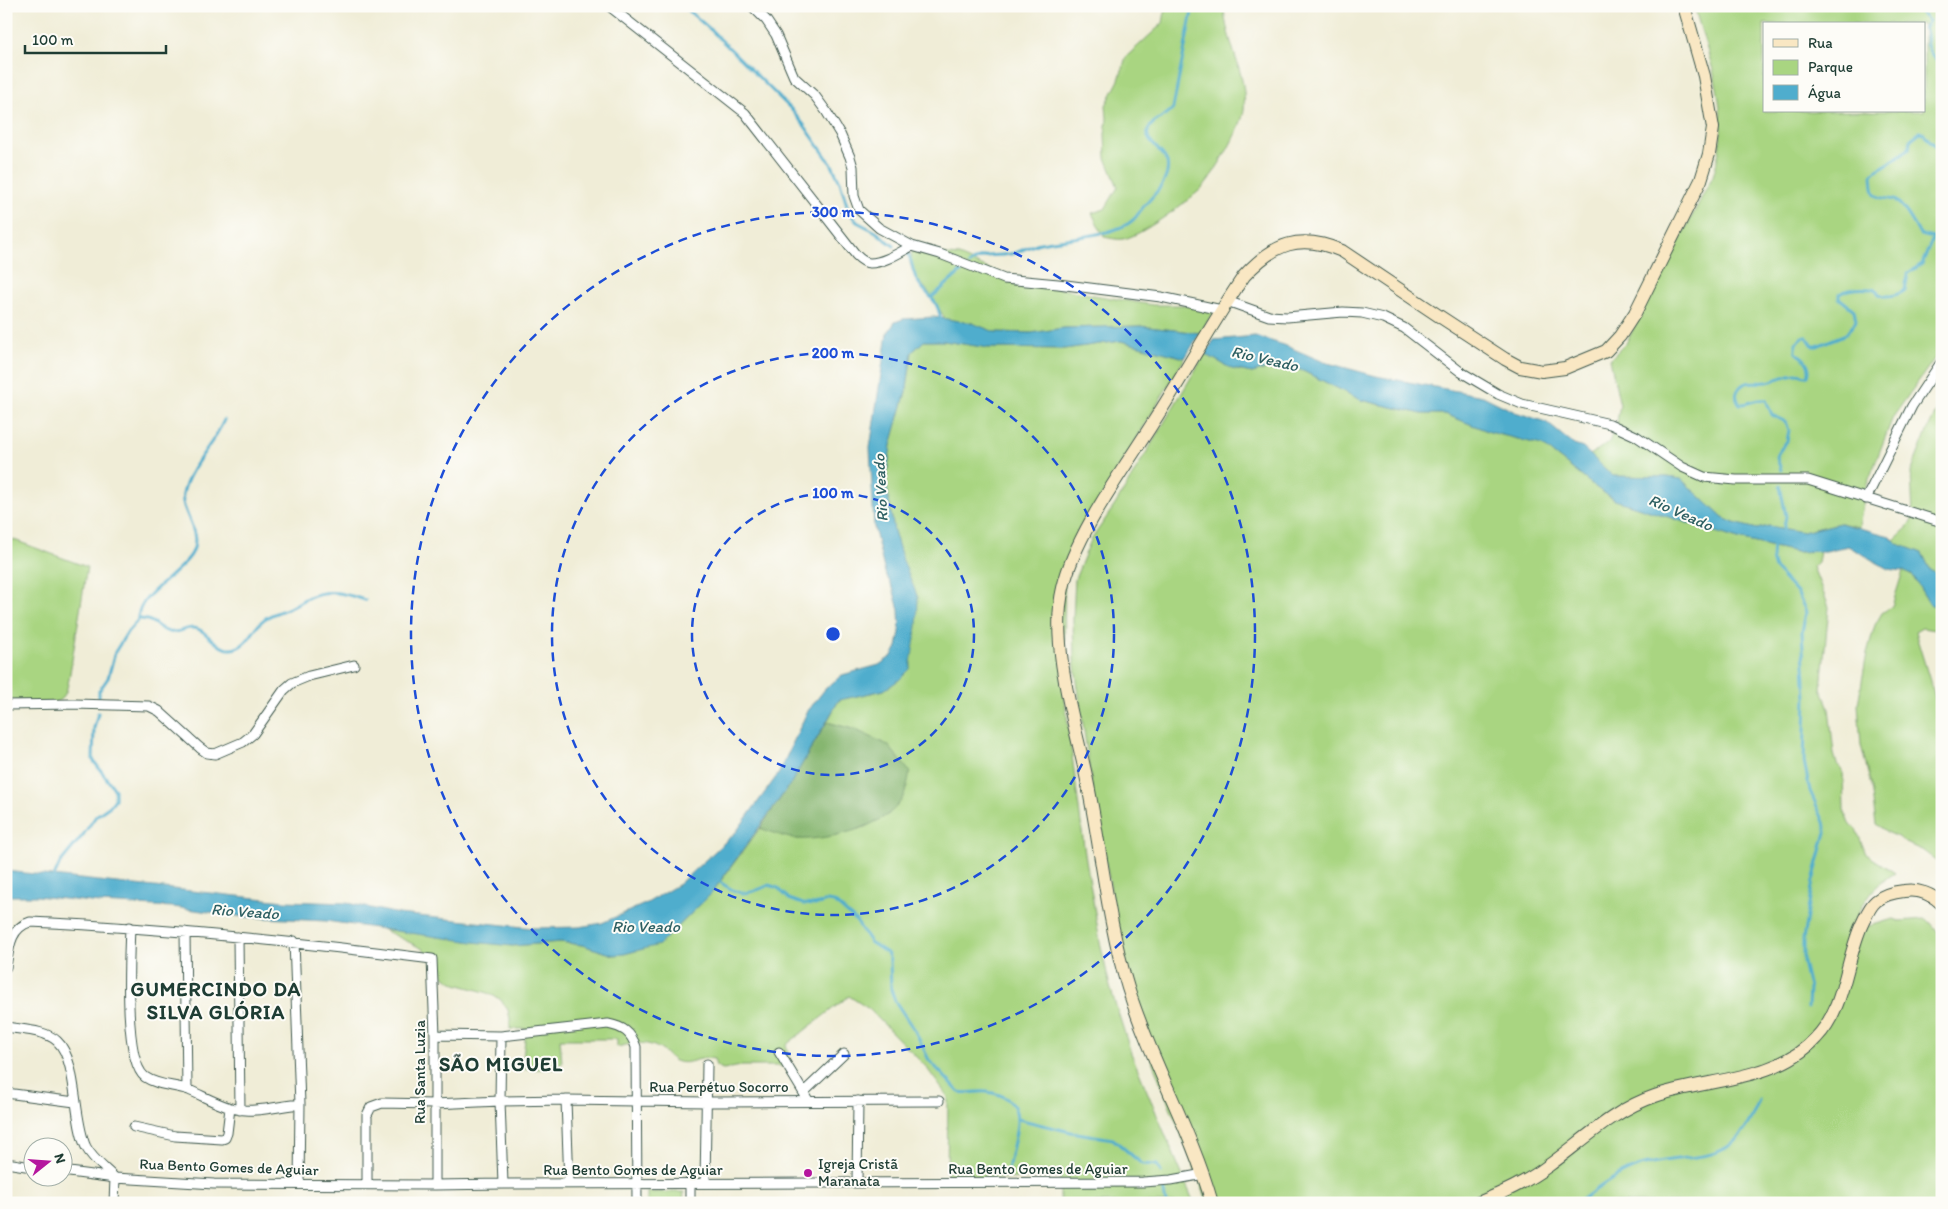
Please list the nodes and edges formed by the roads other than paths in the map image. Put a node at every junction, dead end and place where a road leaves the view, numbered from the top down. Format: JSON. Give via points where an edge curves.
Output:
{"nodes":[{"id":1,"x":608,"y":6,"type":"edge"},
{"id":2,"x":752,"y":6,"type":"edge"},
{"id":3,"x":1684,"y":6,"type":"edge"},
{"id":4,"x":912,"y":246,"type":"junction"},
{"id":5,"x":1224,"y":305,"type":"junction"},
{"id":6,"x":1942,"y":360,"type":"edge"},
{"id":7,"x":1866,"y":498,"type":"junction"},
{"id":8,"x":1942,"y":522,"type":"edge"},
{"id":9,"x":354,"y":665,"type":"dead end"},
{"id":10,"x":6,"y":705,"type":"edge"},
{"id":11,"x":1942,"y":904,"type":"edge"},
{"id":12,"x":130,"y":927,"type":"junction"},
{"id":13,"x":185,"y":932,"type":"junction"},
{"id":14,"x":238,"y":936,"type":"junction"},
{"id":15,"x":294,"y":941,"type":"junction"},
{"id":16,"x":6,"y":967,"type":"edge"},
{"id":17,"x":6,"y":1027,"type":"edge"},
{"id":18,"x":435,"y":1035,"type":"junction"},
{"id":19,"x":501,"y":1036,"type":"junction"},
{"id":20,"x":779,"y":1052,"type":"dead end"},
{"id":21,"x":844,"y":1054,"type":"dead end"},
{"id":22,"x":707,"y":1064,"type":"dead end"},
{"id":23,"x":187,"y":1089,"type":"junction"},
{"id":24,"x":6,"y":1092,"type":"edge"},
{"id":25,"x":806,"y":1096,"type":"junction"},
{"id":26,"x":566,"y":1100,"type":"junction"},
{"id":27,"x":939,"y":1100,"type":"dead end"},
{"id":28,"x":500,"y":1101,"type":"junction"},
{"id":29,"x":637,"y":1101,"type":"junction"},
{"id":30,"x":75,"y":1102,"type":"junction"},
{"id":31,"x":707,"y":1102,"type":"junction"},
{"id":32,"x":858,"y":1102,"type":"junction"},
{"id":33,"x":300,"y":1104,"type":"junction"},
{"id":34,"x":434,"y":1104,"type":"junction"},
{"id":35,"x":230,"y":1108,"type":"junction"},
{"id":36,"x":240,"y":1110,"type":"junction"},
{"id":37,"x":134,"y":1127,"type":"dead end"},
{"id":38,"x":6,"y":1163,"type":"edge"},
{"id":39,"x":22,"y":1165,"type":"edge"},
{"id":40,"x":72,"y":1172,"type":"edge"},
{"id":41,"x":1204,"y":1174,"type":"junction"},
{"id":42,"x":115,"y":1178,"type":"junction"},
{"id":43,"x":637,"y":1183,"type":"junction"},
{"id":44,"x":690,"y":1183,"type":"junction"},
{"id":45,"x":705,"y":1183,"type":"junction"},
{"id":46,"x":857,"y":1183,"type":"junction"},
{"id":47,"x":299,"y":1184,"type":"junction"},
{"id":48,"x":367,"y":1184,"type":"junction"},
{"id":49,"x":503,"y":1184,"type":"junction"},
{"id":50,"x":569,"y":1184,"type":"junction"},
{"id":51,"x":435,"y":1186,"type":"junction"},
{"id":52,"x":114,"y":1203,"type":"edge"},
{"id":53,"x":638,"y":1203,"type":"edge"},
{"id":54,"x":690,"y":1203,"type":"edge"},
{"id":55,"x":1212,"y":1203,"type":"edge"},
{"id":56,"x":1478,"y":1203,"type":"edge"}],
"edges":[{"from":1,"to":4,"type":"street","via":[[745,113],[856,256],[871,263]]},
{"from":2,"to":4,"type":"street","via":[[776,35],[794,77],[814,96],[840,134],[853,167],[854,196],[859,210],[879,228]]},
{"from":3,"to":5,"type":"main road","via":[[1704,76],[1713,128],[1709,154],[1701,180],[1634,313],[1606,351],[1565,368],[1542,371],[1520,367],[1342,251],[1324,243],[1306,241],[1269,252],[1244,276]]},
{"from":4,"to":5,"type":"street","via":[[1004,280]]},
{"from":5,"to":7,"type":"street","via":[[1270,316],[1342,312],[1383,318],[1404,328],[1461,372],[1498,394],[1522,404],[1610,424],[1704,477],[1808,480]]},
{"from":5,"to":41,"type":"main road","via":[[1096,514],[1072,559],[1062,589],[1060,619],[1067,691],[1128,988],[1145,1038]]},
{"from":6,"to":7,"type":"street","via":[[1912,406]]},
{"from":7,"to":8,"type":"street"},
{"from":9,"to":10,"type":"street","via":[[292,683],[248,738],[215,754],[200,748],[149,706]]},
{"from":11,"to":56,"type":"main road","via":[[1931,895],[1907,890],[1876,900],[1857,935],[1832,1017],[1814,1042],[1792,1057],[1752,1074],[1655,1096],[1631,1106],[1527,1180]]},
{"from":12,"to":13,"type":"street"},
{"from":12,"to":16,"type":"street","via":[[30,922],[15,931]]},
{"from":12,"to":23,"type":"street","via":[[128,979],[133,1053],[138,1070],[152,1081]]},
{"from":13,"to":14,"type":"street"},
{"from":13,"to":23,"type":"street"},
{"from":14,"to":15,"type":"street"},
{"from":14,"to":36,"type":"street"},
{"from":15,"to":18,"type":"street","name":"Rua Santa Luzia","via":[[432,959]]},
{"from":15,"to":33,"type":"street"},
{"from":17,"to":30,"type":"street","via":[[38,1033],[57,1042],[68,1061]]},
{"from":18,"to":19,"type":"street"},
{"from":18,"to":34,"type":"street","name":"Rua Santa Luzia"},
{"from":19,"to":28,"type":"street"},
{"from":19,"to":29,"type":"street","via":[[608,1024],[619,1026],[627,1030],[636,1047]]},
{"from":20,"to":25,"type":"street"},
{"from":21,"to":25,"type":"street","name":"Rua Perpétuo Socorro"},
{"from":22,"to":31,"type":"street"},
{"from":23,"to":35,"type":"street"},
{"from":24,"to":30,"type":"street"},
{"from":25,"to":31,"type":"street","name":"Rua Perpétuo Socorro"},
{"from":25,"to":32,"type":"street","name":"Rua Perpétuo Socorro"},
{"from":26,"to":28,"type":"street","name":"Rua Perpétuo Socorro"},
{"from":26,"to":29,"type":"street","name":"Rua Perpétuo Socorro"},
{"from":26,"to":50,"type":"street"},
{"from":27,"to":32,"type":"street","name":"Rua Perpétuo Socorro"},
{"from":28,"to":34,"type":"street","name":"Rua Perpétuo Socorro"},
{"from":28,"to":49,"type":"street"},
{"from":29,"to":31,"type":"street","name":"Rua Perpétuo Socorro"},
{"from":29,"to":43,"type":"street"},
{"from":30,"to":42,"type":"street","via":[[86,1147],[94,1160]]},
{"from":31,"to":45,"type":"street"},
{"from":32,"to":46,"type":"street"},
{"from":33,"to":36,"type":"street"},
{"from":33,"to":47,"type":"street"},
{"from":34,"to":48,"type":"street","name":"Rua Perpétuo Socorro","via":[[382,1103],[368,1111]]},
{"from":34,"to":51,"type":"street","name":"Rua Santa Luzia"},
{"from":35,"to":36,"type":"street"},
{"from":35,"to":37,"type":"street","via":[[227,1133],[222,1139],[175,1136]]},
{"from":38,"to":39,"type":"street"},
{"from":40,"to":42,"type":"street","name":"Rua Bento Gomes de Aguiar"},
{"from":41,"to":46,"type":"street","name":"Rua Bento Gomes de Aguiar","via":[[1156,1182]]},
{"from":41,"to":55,"type":"main road"},
{"from":42,"to":47,"type":"street","name":"Rua Bento Gomes de Aguiar","via":[[214,1184]]},
{"from":42,"to":52,"type":"street"},
{"from":43,"to":44,"type":"street","name":"Rua Bento Gomes de Aguiar"},
{"from":43,"to":50,"type":"street","name":"Rua Bento Gomes de Aguiar"},
{"from":43,"to":53,"type":"street"},
{"from":44,"to":45,"type":"street","name":"Rua Bento Gomes de Aguiar"},
{"from":44,"to":54,"type":"street"},
{"from":45,"to":46,"type":"street","name":"Rua Bento Gomes de Aguiar"},
{"from":47,"to":48,"type":"street","name":"Rua Bento Gomes de Aguiar"},
{"from":48,"to":51,"type":"street","name":"Rua Bento Gomes de Aguiar"},
{"from":49,"to":50,"type":"street","name":"Rua Bento Gomes de Aguiar"},
{"from":49,"to":51,"type":"street","name":"Rua Bento Gomes de Aguiar"}]}
